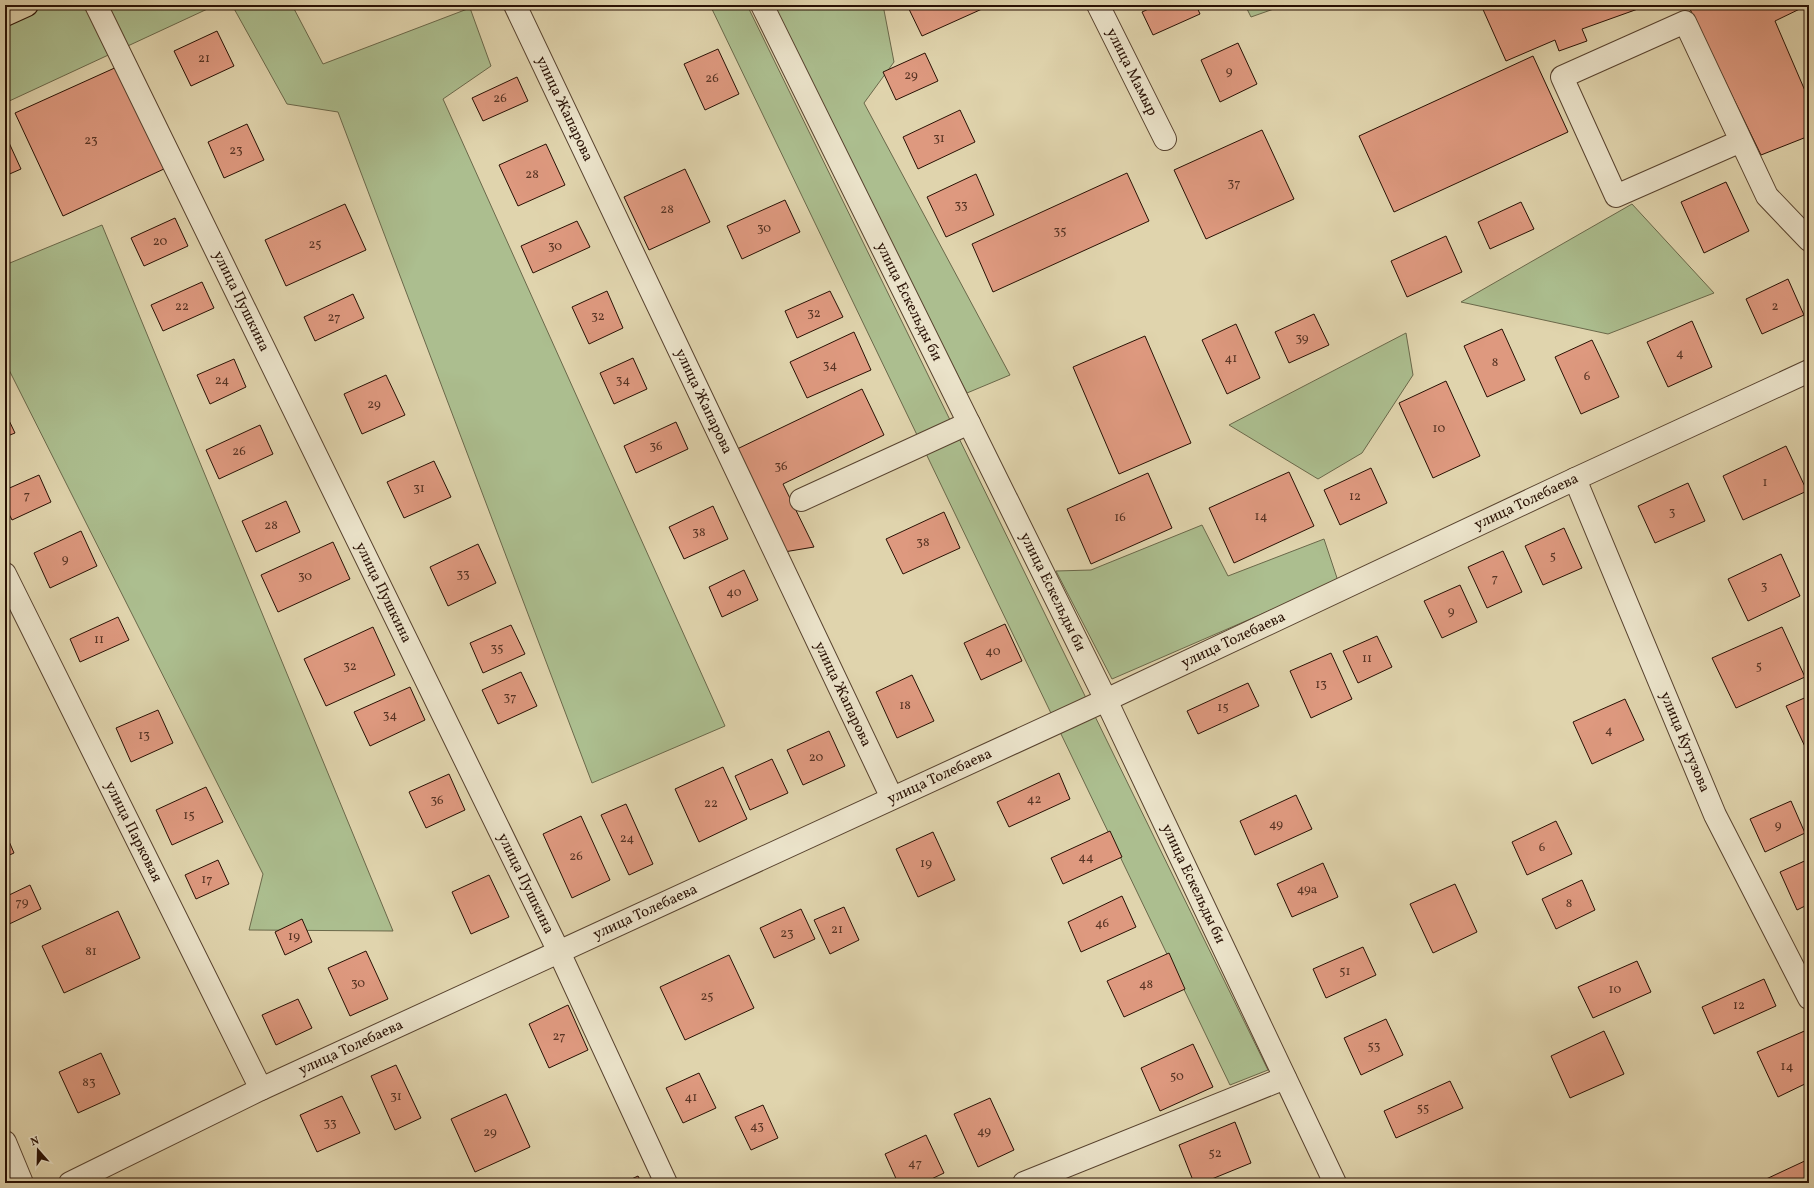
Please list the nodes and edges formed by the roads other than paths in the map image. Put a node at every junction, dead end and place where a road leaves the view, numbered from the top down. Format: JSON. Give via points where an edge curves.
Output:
{"nodes":[{"id":1,"x":27,"y":5,"type":"edge"},
{"id":2,"x":96,"y":5,"type":"edge"},
{"id":3,"x":515,"y":5,"type":"edge"},
{"id":4,"x":762,"y":5,"type":"edge"},
{"id":5,"x":1098,"y":5,"type":"edge"},
{"id":6,"x":5,"y":15,"type":"edge"},
{"id":7,"x":1166,"y":139,"type":"dead end"},
{"id":8,"x":1741,"y":141,"type":"junction"},
{"id":9,"x":1809,"y":240,"type":"edge"},
{"id":10,"x":1809,"y":371,"type":"edge"},
{"id":11,"x":969,"y":423,"type":"junction"},
{"id":12,"x":1575,"y":479,"type":"junction"},
{"id":13,"x":801,"y":500,"type":"dead end"},
{"id":14,"x":5,"y":574,"type":"edge"},
{"id":15,"x":1106,"y":700,"type":"junction"},
{"id":16,"x":892,"y":798,"type":"junction"},
{"id":17,"x":559,"y":952,"type":"junction"},
{"id":18,"x":1809,"y":998,"type":"edge"},
{"id":19,"x":1284,"y":1078,"type":"junction"},
{"id":20,"x":261,"y":1089,"type":"junction"},
{"id":21,"x":5,"y":1142,"type":"edge"},
{"id":22,"x":22,"y":1183,"type":"edge"},
{"id":23,"x":70,"y":1183,"type":"edge"},
{"id":24,"x":666,"y":1183,"type":"edge"},
{"id":25,"x":1024,"y":1183,"type":"edge"},
{"id":26,"x":1335,"y":1183,"type":"edge"}],
"edges":[{"from":1,"to":6,"type":"main road"},
{"from":2,"to":17,"type":"street","name":"улица Пушкина"},
{"from":3,"to":16,"type":"street","name":"улица Жапарова"},
{"from":4,"to":11,"type":"street","name":"улица Ескельды би"},
{"from":5,"to":7,"type":"street","name":"улица Мамыр"},
{"from":8,"to":8,"type":"street","via":[[1685,22],[1562,78],[1616,196]]},
{"from":8,"to":9,"type":"street","via":[[1767,196]]},
{"from":10,"to":12,"type":"street","name":"улица Толебаева"},
{"from":11,"to":13,"type":"street"},
{"from":11,"to":15,"type":"street","name":"улица Ескельды би"},
{"from":12,"to":15,"type":"street","name":"улица Толебаева"},
{"from":12,"to":18,"type":"street","name":"улица Кутузова","via":[[1715,815]]},
{"from":14,"to":20,"type":"street","name":"улица Парковая"},
{"from":15,"to":16,"type":"street","name":"улица Толебаева"},
{"from":15,"to":19,"type":"street","name":"улица Ескельды би"},
{"from":16,"to":17,"type":"street","name":"улица Толебаева"},
{"from":17,"to":20,"type":"street","name":"улица Толебаева"},
{"from":17,"to":24,"type":"street","name":"улица Пушкина"},
{"from":19,"to":25,"type":"street"},
{"from":19,"to":26,"type":"street","name":"улица Ескельды би"},
{"from":20,"to":23,"type":"street","name":"улица Толебаева"},
{"from":21,"to":22,"type":"street"}]}
